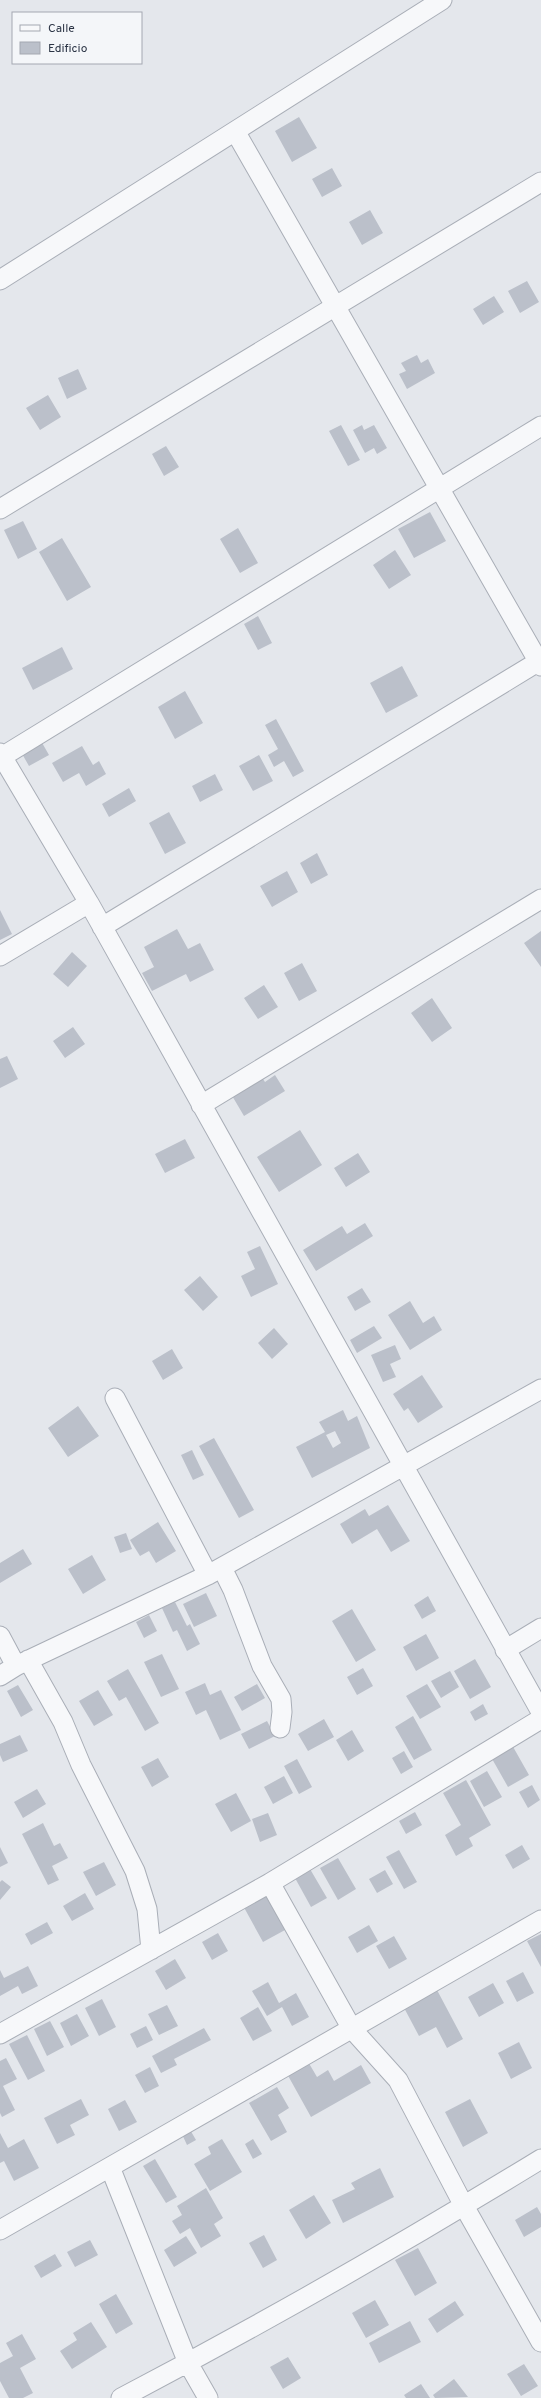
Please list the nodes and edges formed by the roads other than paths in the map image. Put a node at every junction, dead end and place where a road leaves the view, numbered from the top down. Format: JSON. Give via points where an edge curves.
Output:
{"nodes":[{"id":1,"x":442,"y":0,"type":"edge"},
{"id":2,"x":235,"y":131,"type":"junction"},
{"id":3,"x":541,"y":182,"type":"edge"},
{"id":4,"x":0,"y":280,"type":"edge"},
{"id":5,"x":335,"y":306,"type":"junction"},
{"id":6,"x":541,"y":426,"type":"edge"},
{"id":7,"x":439,"y":487,"type":"junction"},
{"id":8,"x":0,"y":509,"type":"edge"},
{"id":9,"x":540,"y":663,"type":"edge"},
{"id":10,"x":1,"y":756,"type":"edge"},
{"id":11,"x":541,"y":899,"type":"edge"},
{"id":12,"x":89,"y":903,"type":"junction"},
{"id":13,"x":102,"y":927,"type":"junction"},
{"id":14,"x":0,"y":956,"type":"edge"},
{"id":15,"x":201,"y":1105,"type":"junction"},
{"id":16,"x":541,"y":1389,"type":"edge"},
{"id":17,"x":115,"y":1398,"type":"dead end"},
{"id":18,"x":403,"y":1467,"type":"junction"},
{"id":19,"x":215,"y":1571,"type":"junction"},
{"id":20,"x":541,"y":1628,"type":"edge"},
{"id":21,"x":0,"y":1636,"type":"edge"},
{"id":22,"x":505,"y":1650,"type":"junction"},
{"id":23,"x":22,"y":1663,"type":"junction"},
{"id":24,"x":0,"y":1676,"type":"edge"},
{"id":25,"x":541,"y":1712,"type":"edge"},
{"id":26,"x":541,"y":1719,"type":"edge"},
{"id":27,"x":280,"y":1728,"type":"dead end"},
{"id":28,"x":270,"y":1883,"type":"junction"},
{"id":29,"x":541,"y":1920,"type":"edge"},
{"id":30,"x":151,"y":1950,"type":"junction"},
{"id":31,"x":352,"y":2029,"type":"junction"},
{"id":32,"x":0,"y":2034,"type":"edge"},
{"id":33,"x":541,"y":2159,"type":"edge"},
{"id":34,"x":110,"y":2167,"type":"junction"},
{"id":35,"x":464,"y":2206,"type":"junction"},
{"id":36,"x":0,"y":2230,"type":"edge"},
{"id":37,"x":541,"y":2342,"type":"edge"},
{"id":38,"x":188,"y":2363,"type":"junction"},
{"id":39,"x":121,"y":2398,"type":"edge"},
{"id":40,"x":208,"y":2398,"type":"edge"}],
"edges":[{"from":1,"to":2,"type":"street"},
{"from":2,"to":4,"type":"street"},
{"from":2,"to":5,"type":"street"},
{"from":3,"to":5,"type":"street"},
{"from":5,"to":7,"type":"street"},
{"from":5,"to":8,"type":"street"},
{"from":6,"to":7,"type":"street"},
{"from":7,"to":9,"type":"street"},
{"from":7,"to":10,"type":"street"},
{"from":9,"to":13,"type":"street"},
{"from":10,"to":12,"type":"street"},
{"from":11,"to":15,"type":"street"},
{"from":12,"to":13,"type":"street"},
{"from":12,"to":14,"type":"street"},
{"from":13,"to":15,"type":"street"},
{"from":15,"to":18,"type":"street"},
{"from":16,"to":18,"type":"street"},
{"from":17,"to":19,"type":"street"},
{"from":18,"to":19,"type":"street"},
{"from":18,"to":22,"type":"street"},
{"from":19,"to":23,"type":"street"},
{"from":19,"to":27,"type":"street","via":[[233,1590],[262,1666],[281,1699]]},
{"from":20,"to":22,"type":"street"},
{"from":21,"to":23,"type":"street"},
{"from":22,"to":25,"type":"street"},
{"from":23,"to":24,"type":"street"},
{"from":23,"to":30,"type":"street","via":[[63,1722],[84,1771],[135,1871],[147,1909]]},
{"from":26,"to":28,"type":"street"},
{"from":28,"to":30,"type":"street"},
{"from":28,"to":31,"type":"street"},
{"from":29,"to":31,"type":"street"},
{"from":30,"to":32,"type":"street"},
{"from":31,"to":34,"type":"street"},
{"from":31,"to":35,"type":"street","via":[[398,2080]]},
{"from":33,"to":35,"type":"street"},
{"from":34,"to":36,"type":"street"},
{"from":34,"to":38,"type":"street"},
{"from":35,"to":37,"type":"street"},
{"from":35,"to":38,"type":"street"},
{"from":38,"to":39,"type":"street"},
{"from":38,"to":40,"type":"street"}]}
